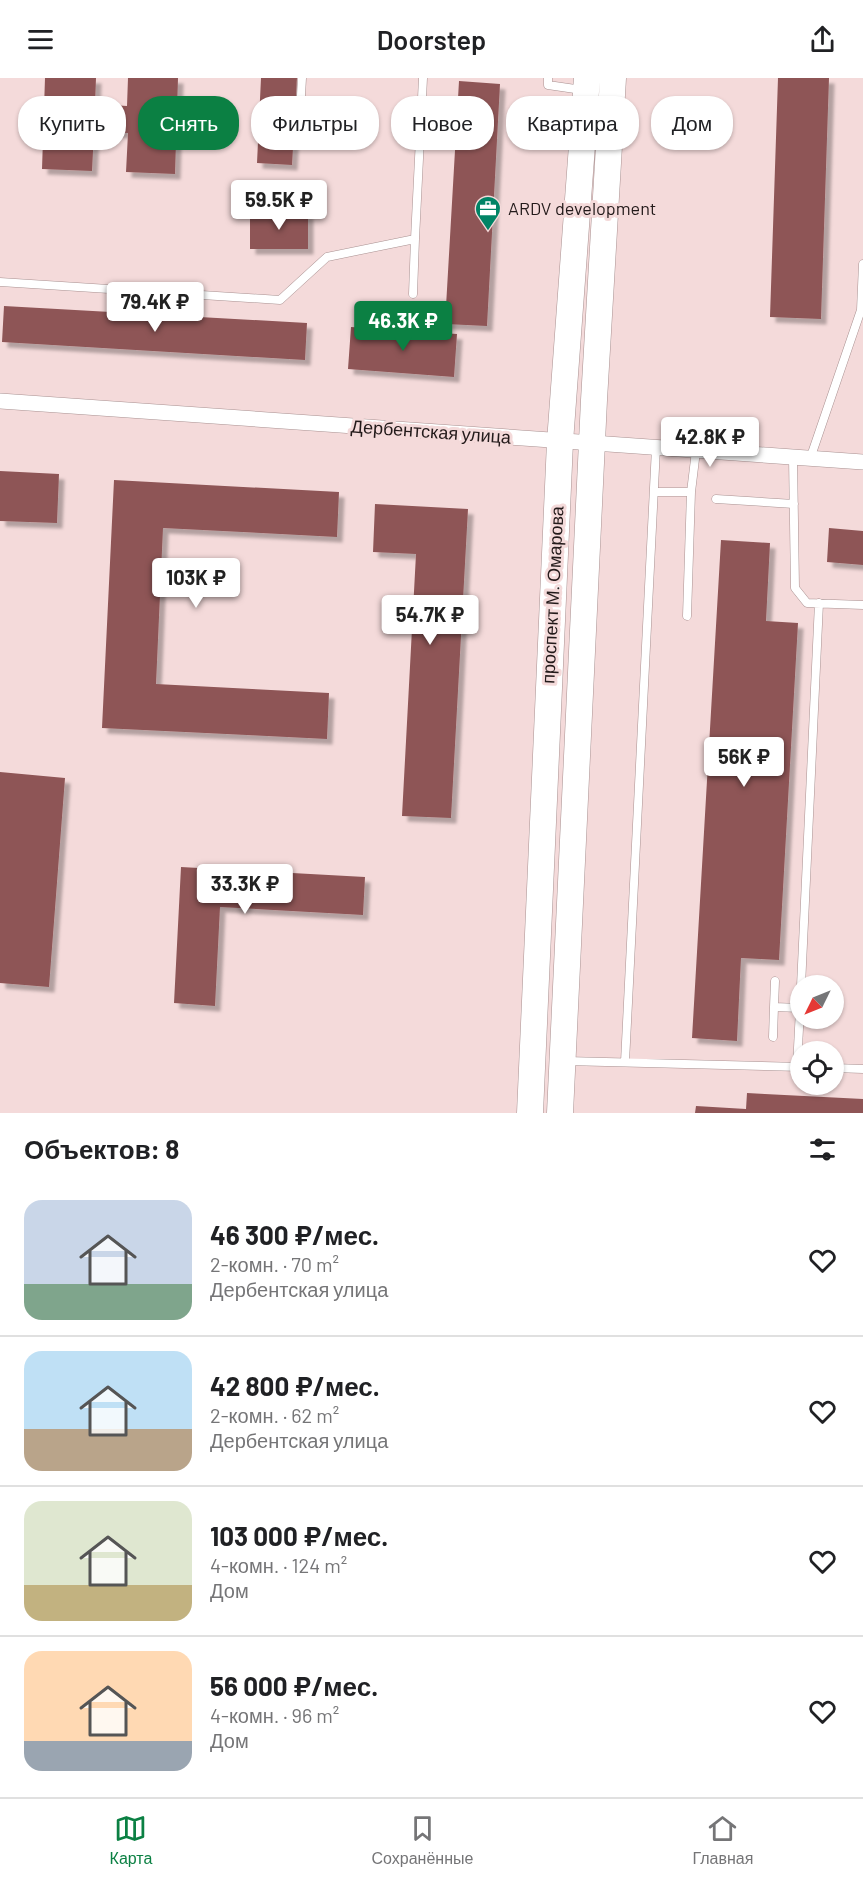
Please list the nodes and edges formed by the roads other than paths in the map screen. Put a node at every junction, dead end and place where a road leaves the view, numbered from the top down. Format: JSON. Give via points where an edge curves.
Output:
{"nodes":[{"id":1,"x":302,"y":78,"type":"edge"},
{"id":2,"x":423,"y":78,"type":"edge"},
{"id":3,"x":548,"y":78,"type":"edge"},
{"id":4,"x":613,"y":78,"type":"edge"},
{"id":5,"x":587,"y":84,"type":"edge"},
{"id":6,"x":301,"y":96,"type":"edge"},
{"id":7,"x":415,"y":239,"type":"junction"},
{"id":8,"x":863,"y":264,"type":"edge"},
{"id":9,"x":0,"y":282,"type":"edge"},
{"id":10,"x":413,"y":294,"type":"dead end"},
{"id":11,"x":0,"y":401,"type":"edge"},
{"id":12,"x":560,"y":442,"type":"junction"},
{"id":13,"x":592,"y":444,"type":"junction"},
{"id":14,"x":656,"y":448,"type":"junction"},
{"id":15,"x":696,"y":451,"type":"junction"},
{"id":16,"x":794,"y":458,"type":"junction"},
{"id":17,"x":810,"y":459,"type":"junction"},
{"id":18,"x":863,"y":462,"type":"edge"},
{"id":19,"x":654,"y":492,"type":"junction"},
{"id":20,"x":691,"y":492,"type":"junction"},
{"id":21,"x":716,"y":499,"type":"dead end"},
{"id":22,"x":794,"y":504,"type":"junction"},
{"id":23,"x":819,"y":603,"type":"junction"},
{"id":24,"x":863,"y":605,"type":"edge"},
{"id":25,"x":687,"y":616,"type":"dead end"},
{"id":26,"x":802,"y":975,"type":"edge"},
{"id":27,"x":775,"y":981,"type":"dead end"},
{"id":28,"x":774,"y":1007,"type":"junction"},
{"id":29,"x":790,"y":1008,"type":"edge"},
{"id":30,"x":773,"y":1037,"type":"dead end"},
{"id":31,"x":562,"y":1060,"type":"junction"},
{"id":32,"x":625,"y":1062,"type":"junction"},
{"id":33,"x":790,"y":1067,"type":"edge"},
{"id":34,"x":844,"y":1068,"type":"edge"},
{"id":35,"x":863,"y":1069,"type":"edge"},
{"id":36,"x":530,"y":1113,"type":"edge"},
{"id":37,"x":560,"y":1113,"type":"edge"}],
"edges":[{"from":1,"to":6,"type":"lane"},
{"from":2,"to":7,"type":"lane"},
{"from":3,"to":5,"type":"lane","via":[[548,85]]},
{"from":4,"to":13,"type":"main road","name":"проспект М. Омарова"},
{"from":5,"to":12,"type":"main road","name":"проспект М. Омарова"},
{"from":7,"to":9,"type":"lane","via":[[327,257],[280,300]]},
{"from":7,"to":10,"type":"lane"},
{"from":8,"to":17,"type":"lane","via":[[861,310]]},
{"from":11,"to":12,"type":"street","name":"Дербентская улица"},
{"from":12,"to":13,"type":"street","name":"Дербентская улица"},
{"from":12,"to":36,"type":"main road","name":"проспект М. Омарова"},
{"from":13,"to":14,"type":"street","name":"Дербентская улица"},
{"from":13,"to":31,"type":"main road","name":"проспект М. Омарова"},
{"from":14,"to":15,"type":"street","name":"Дербентская улица"},
{"from":14,"to":19,"type":"lane"},
{"from":15,"to":16,"type":"street","name":"Дербентская улица"},
{"from":15,"to":20,"type":"lane"},
{"from":16,"to":17,"type":"street","name":"Дербентская улица"},
{"from":16,"to":22,"type":"lane"},
{"from":17,"to":18,"type":"street","name":"Дербентская улица"},
{"from":19,"to":20,"type":"lane"},
{"from":19,"to":32,"type":"lane"},
{"from":20,"to":25,"type":"lane"},
{"from":21,"to":22,"type":"lane"},
{"from":22,"to":23,"type":"lane","via":[[795,588],[807,603]]},
{"from":23,"to":24,"type":"lane"},
{"from":23,"to":26,"type":"lane"},
{"from":27,"to":28,"type":"lane"},
{"from":28,"to":29,"type":"lane"},
{"from":28,"to":30,"type":"lane"},
{"from":31,"to":32,"type":"lane"},
{"from":31,"to":37,"type":"main road","name":"проспект М. Омарова"},
{"from":32,"to":33,"type":"lane"},
{"from":34,"to":35,"type":"lane"}]}
